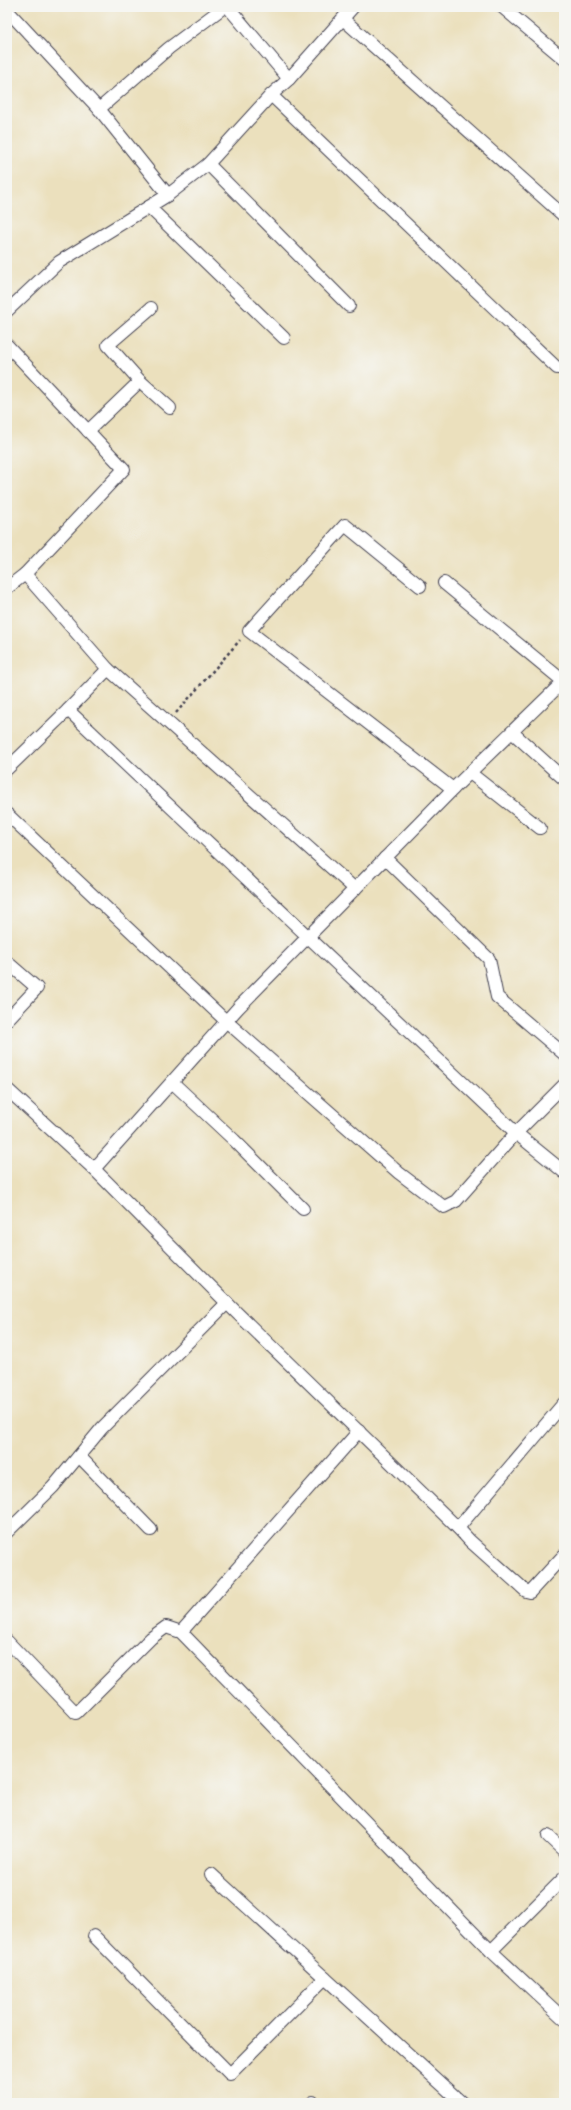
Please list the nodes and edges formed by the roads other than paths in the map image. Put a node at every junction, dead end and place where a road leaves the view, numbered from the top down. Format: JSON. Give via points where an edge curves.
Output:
{"nodes":[{"id":1,"x":224,"y":7,"type":"edge"},
{"id":2,"x":228,"y":7,"type":"edge"},
{"id":3,"x":353,"y":7,"type":"edge"},
{"id":4,"x":502,"y":7,"type":"edge"},
{"id":5,"x":12,"y":10,"type":"edge"},
{"id":6,"x":343,"y":19,"type":"junction"},
{"id":7,"x":564,"y":59,"type":"edge"},
{"id":8,"x":289,"y":80,"type":"junction"},
{"id":9,"x":271,"y":96,"type":"junction"},
{"id":10,"x":99,"y":109,"type":"junction"},
{"id":11,"x":208,"y":164,"type":"junction"},
{"id":12,"x":168,"y":195,"type":"junction"},
{"id":13,"x":149,"y":207,"type":"junction"},
{"id":14,"x":564,"y":216,"type":"edge"},
{"id":15,"x":349,"y":306,"type":"dead end"},
{"id":16,"x":151,"y":308,"type":"dead end"},
{"id":17,"x":7,"y":311,"type":"edge"},
{"id":18,"x":284,"y":338,"type":"dead end"},
{"id":19,"x":7,"y":344,"type":"edge"},
{"id":20,"x":564,"y":368,"type":"edge"},
{"id":21,"x":140,"y":381,"type":"junction"},
{"id":22,"x":170,"y":408,"type":"dead end"},
{"id":23,"x":88,"y":431,"type":"junction"},
{"id":24,"x":25,"y":574,"type":"junction"},
{"id":25,"x":444,"y":583,"type":"dead end"},
{"id":26,"x":420,"y":586,"type":"dead end"},
{"id":27,"x":7,"y":588,"type":"edge"},
{"id":28,"x":108,"y":669,"type":"junction"},
{"id":29,"x":564,"y":681,"type":"edge"},
{"id":30,"x":68,"y":710,"type":"junction"},
{"id":31,"x":512,"y":732,"type":"junction"},
{"id":32,"x":7,"y":770,"type":"edge"},
{"id":33,"x":470,"y":773,"type":"junction"},
{"id":34,"x":564,"y":779,"type":"edge"},
{"id":35,"x":453,"y":789,"type":"junction"},
{"id":36,"x":7,"y":814,"type":"edge"},
{"id":37,"x":540,"y":828,"type":"dead end"},
{"id":38,"x":386,"y":858,"type":"junction"},
{"id":39,"x":355,"y":889,"type":"junction"},
{"id":40,"x":309,"y":936,"type":"junction"},
{"id":41,"x":7,"y":962,"type":"edge"},
{"id":42,"x":7,"y":1020,"type":"edge"},
{"id":43,"x":226,"y":1021,"type":"junction"},
{"id":44,"x":564,"y":1054,"type":"edge"},
{"id":45,"x":172,"y":1082,"type":"junction"},
{"id":46,"x":564,"y":1085,"type":"edge"},
{"id":47,"x":7,"y":1088,"type":"edge"},
{"id":48,"x":516,"y":1133,"type":"junction"},
{"id":49,"x":94,"y":1169,"type":"junction"},
{"id":50,"x":564,"y":1172,"type":"edge"},
{"id":51,"x":303,"y":1209,"type":"dead end"},
{"id":52,"x":227,"y":1303,"type":"junction"},
{"id":53,"x":564,"y":1403,"type":"edge"},
{"id":54,"x":359,"y":1431,"type":"junction"},
{"id":55,"x":79,"y":1456,"type":"junction"},
{"id":56,"x":458,"y":1528,"type":"junction"},
{"id":57,"x":151,"y":1530,"type":"dead end"},
{"id":58,"x":7,"y":1532,"type":"edge"},
{"id":59,"x":564,"y":1554,"type":"edge"},
{"id":60,"x":181,"y":1632,"type":"junction"},
{"id":61,"x":7,"y":1641,"type":"edge"},
{"id":62,"x":548,"y":1836,"type":"dead end"},
{"id":63,"x":564,"y":1851,"type":"edge"},
{"id":64,"x":211,"y":1874,"type":"dead end"},
{"id":65,"x":564,"y":1878,"type":"edge"},
{"id":66,"x":94,"y":1936,"type":"dead end"},
{"id":67,"x":491,"y":1951,"type":"junction"},
{"id":68,"x":325,"y":1978,"type":"junction"},
{"id":69,"x":564,"y":2019,"type":"edge"},
{"id":70,"x":462,"y":2103,"type":"edge"}],
"edges":[{"from":1,"to":10,"type":"street","via":[[169,48]]},
{"from":2,"to":8,"type":"street"},
{"from":3,"to":6,"type":"street"},
{"from":4,"to":7,"type":"street"},
{"from":5,"to":10,"type":"street"},
{"from":6,"to":8,"type":"street"},
{"from":6,"to":14,"type":"street"},
{"from":8,"to":9,"type":"street"},
{"from":9,"to":11,"type":"street"},
{"from":9,"to":20,"type":"street","via":[[557,368]]},
{"from":10,"to":12,"type":"street"},
{"from":11,"to":12,"type":"street"},
{"from":11,"to":15,"type":"street"},
{"from":12,"to":13,"type":"street"},
{"from":13,"to":17,"type":"street","via":[[59,262]]},
{"from":13,"to":18,"type":"street"},
{"from":16,"to":21,"type":"street","via":[[108,345]]},
{"from":19,"to":23,"type":"street"},
{"from":21,"to":22,"type":"street"},
{"from":21,"to":23,"type":"street"},
{"from":23,"to":24,"type":"street","via":[[124,469]]},
{"from":24,"to":27,"type":"street"},
{"from":24,"to":28,"type":"street"},
{"from":25,"to":29,"type":"street"},
{"from":26,"to":35,"type":"street","via":[[345,525],[248,631]]},
{"from":28,"to":30,"type":"street"},
{"from":28,"to":39,"type":"street"},
{"from":29,"to":31,"type":"street"},
{"from":30,"to":32,"type":"street"},
{"from":30,"to":40,"type":"street"},
{"from":31,"to":33,"type":"street"},
{"from":31,"to":34,"type":"street"},
{"from":33,"to":35,"type":"street"},
{"from":33,"to":37,"type":"street"},
{"from":35,"to":38,"type":"street"},
{"from":36,"to":43,"type":"street"},
{"from":38,"to":39,"type":"street"},
{"from":38,"to":44,"type":"street","via":[[489,958],[497,997]]},
{"from":39,"to":40,"type":"street"},
{"from":40,"to":43,"type":"street"},
{"from":40,"to":48,"type":"street"},
{"from":41,"to":42,"type":"street","via":[[37,988]]},
{"from":43,"to":45,"type":"street"},
{"from":43,"to":48,"type":"street","via":[[399,1173],[444,1207],[456,1201]]},
{"from":45,"to":49,"type":"street"},
{"from":45,"to":51,"type":"street"},
{"from":46,"to":48,"type":"street"},
{"from":47,"to":49,"type":"street"},
{"from":48,"to":50,"type":"street"},
{"from":49,"to":52,"type":"street"},
{"from":52,"to":54,"type":"street"},
{"from":52,"to":55,"type":"street","via":[[113,1417]]},
{"from":53,"to":56,"type":"street"},
{"from":54,"to":56,"type":"street"},
{"from":54,"to":60,"type":"street"},
{"from":55,"to":57,"type":"street"},
{"from":55,"to":58,"type":"street","via":[[53,1487]]},
{"from":56,"to":59,"type":"street","via":[[530,1592]]},
{"from":60,"to":61,"type":"street","via":[[166,1627],[151,1638],[76,1713]]},
{"from":60,"to":67,"type":"street"},
{"from":62,"to":63,"type":"street"},
{"from":64,"to":68,"type":"street"},
{"from":65,"to":67,"type":"street"},
{"from":66,"to":68,"type":"street","via":[[230,2074]]},
{"from":67,"to":69,"type":"street"},
{"from":68,"to":70,"type":"street"}]}
